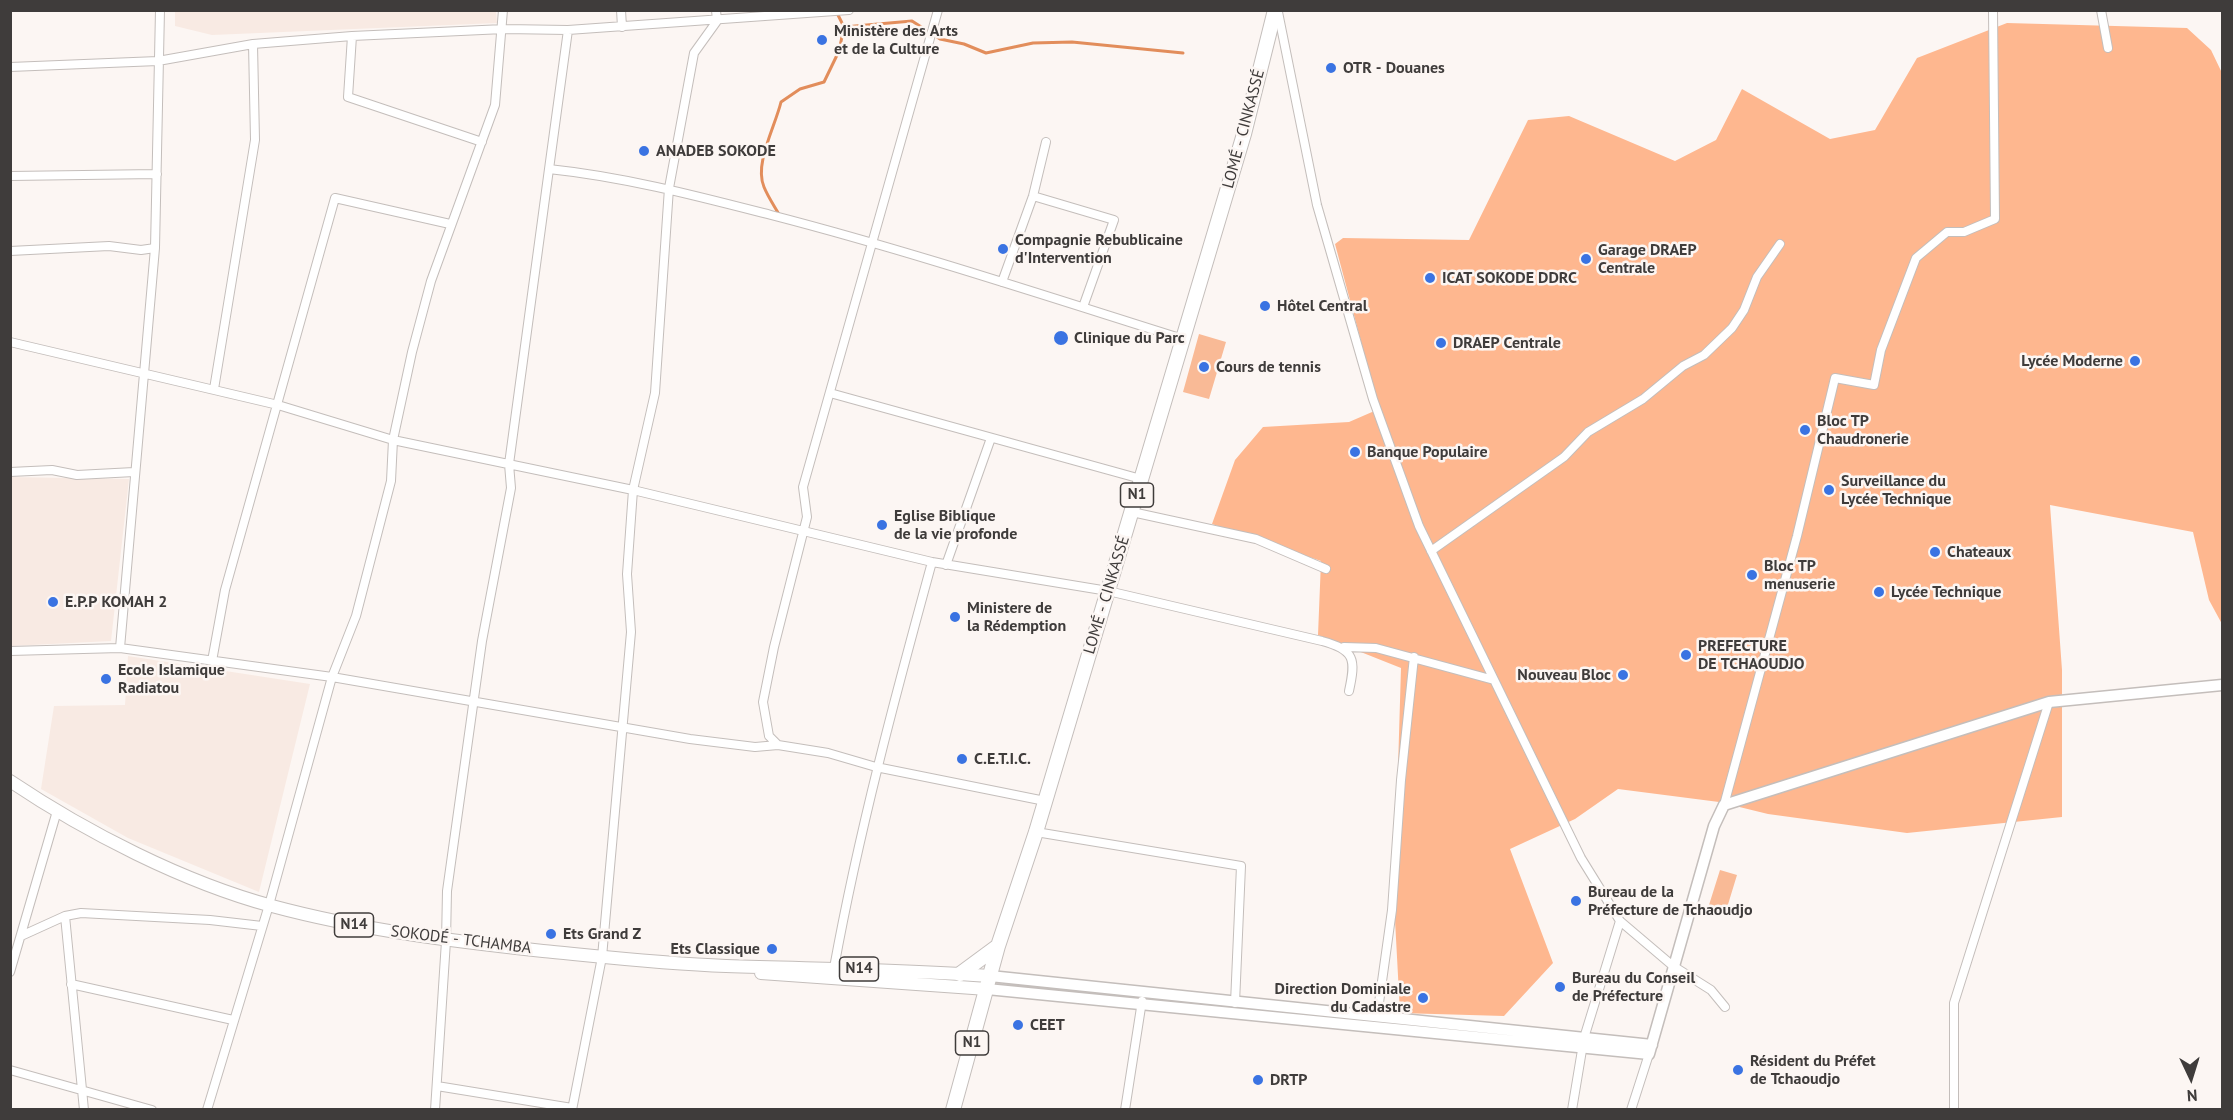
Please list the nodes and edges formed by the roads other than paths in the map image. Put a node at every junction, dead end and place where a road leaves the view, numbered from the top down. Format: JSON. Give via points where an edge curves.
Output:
{"nodes":[{"id":1,"x":160,"y":10,"type":"edge"},
{"id":2,"x":503,"y":10,"type":"edge"},
{"id":3,"x":621,"y":10,"type":"edge"},
{"id":4,"x":716,"y":10,"type":"edge"},
{"id":5,"x":938,"y":10,"type":"edge"},
{"id":6,"x":1276,"y":10,"type":"edge"},
{"id":7,"x":1993,"y":10,"type":"edge"},
{"id":8,"x":2101,"y":10,"type":"edge"},
{"id":9,"x":841,"y":11,"type":"edge"},
{"id":10,"x":770,"y":14,"type":"edge"},
{"id":11,"x":717,"y":21,"type":"junction"},
{"id":12,"x":622,"y":27,"type":"junction"},
{"id":13,"x":504,"y":29,"type":"junction"},
{"id":14,"x":568,"y":30,"type":"junction"},
{"id":15,"x":352,"y":36,"type":"junction"},
{"id":16,"x":253,"y":44,"type":"junction"},
{"id":17,"x":2108,"y":48,"type":"dead end"},
{"id":18,"x":158,"y":61,"type":"junction"},
{"id":19,"x":10,"y":68,"type":"edge"},
{"id":20,"x":482,"y":142,"type":"junction"},
{"id":21,"x":1046,"y":142,"type":"dead end"},
{"id":22,"x":549,"y":169,"type":"junction"},
{"id":23,"x":157,"y":174,"type":"junction"},
{"id":24,"x":10,"y":176,"type":"edge"},
{"id":25,"x":669,"y":188,"type":"junction"},
{"id":26,"x":1033,"y":196,"type":"junction"},
{"id":27,"x":450,"y":224,"type":"junction"},
{"id":28,"x":874,"y":241,"type":"junction"},
{"id":29,"x":1780,"y":244,"type":"dead end"},
{"id":30,"x":155,"y":248,"type":"junction"},
{"id":31,"x":10,"y":251,"type":"edge"},
{"id":32,"x":1002,"y":282,"type":"junction"},
{"id":33,"x":1083,"y":307,"type":"junction"},
{"id":34,"x":1183,"y":339,"type":"junction"},
{"id":35,"x":10,"y":342,"type":"edge"},
{"id":36,"x":145,"y":373,"type":"junction"},
{"id":37,"x":214,"y":389,"type":"junction"},
{"id":38,"x":830,"y":393,"type":"junction"},
{"id":39,"x":278,"y":405,"type":"junction"},
{"id":40,"x":991,"y":438,"type":"junction"},
{"id":41,"x":393,"y":440,"type":"junction"},
{"id":42,"x":509,"y":464,"type":"junction"},
{"id":43,"x":10,"y":472,"type":"edge"},
{"id":44,"x":134,"y":472,"type":"junction"},
{"id":45,"x":1141,"y":479,"type":"junction"},
{"id":46,"x":633,"y":490,"type":"junction"},
{"id":47,"x":1132,"y":512,"type":"junction"},
{"id":48,"x":804,"y":530,"type":"junction"},
{"id":49,"x":1431,"y":550,"type":"junction"},
{"id":50,"x":932,"y":562,"type":"junction"},
{"id":51,"x":946,"y":565,"type":"junction"},
{"id":52,"x":1326,"y":569,"type":"dead end"},
{"id":53,"x":1108,"y":591,"type":"junction"},
{"id":54,"x":1344,"y":647,"type":"junction"},
{"id":55,"x":120,"y":648,"type":"junction"},
{"id":56,"x":10,"y":651,"type":"edge"},
{"id":57,"x":1414,"y":657,"type":"junction"},
{"id":58,"x":212,"y":661,"type":"junction"},
{"id":59,"x":332,"y":677,"type":"junction"},
{"id":60,"x":1494,"y":680,"type":"junction"},
{"id":61,"x":2223,"y":685,"type":"edge"},
{"id":62,"x":1349,"y":691,"type":"dead end"},
{"id":63,"x":474,"y":700,"type":"junction"},
{"id":64,"x":2049,"y":702,"type":"junction"},
{"id":65,"x":623,"y":726,"type":"junction"},
{"id":66,"x":778,"y":745,"type":"junction"},
{"id":67,"x":876,"y":767,"type":"junction"},
{"id":68,"x":10,"y":781,"type":"edge"},
{"id":69,"x":1045,"y":801,"type":"junction"},
{"id":70,"x":1724,"y":805,"type":"junction"},
{"id":71,"x":57,"y":811,"type":"junction"},
{"id":72,"x":1036,"y":832,"type":"junction"},
{"id":73,"x":269,"y":905,"type":"junction"},
{"id":74,"x":65,"y":916,"type":"junction"},
{"id":75,"x":1620,"y":921,"type":"junction"},
{"id":76,"x":262,"y":926,"type":"junction"},
{"id":77,"x":21,"y":936,"type":"junction"},
{"id":78,"x":446,"y":941,"type":"junction"},
{"id":79,"x":998,"y":946,"type":"junction"},
{"id":80,"x":602,"y":957,"type":"junction"},
{"id":81,"x":727,"y":966,"type":"junction"},
{"id":82,"x":1673,"y":966,"type":"junction"},
{"id":83,"x":834,"y":968,"type":"junction"},
{"id":84,"x":10,"y":972,"type":"edge"},
{"id":85,"x":960,"y":974,"type":"junction"},
{"id":86,"x":989,"y":983,"type":"junction"},
{"id":87,"x":71,"y":984,"type":"junction"},
{"id":88,"x":1142,"y":999,"type":"junction"},
{"id":89,"x":1234,"y":1003,"type":"junction"},
{"id":90,"x":1725,"y":1007,"type":"dead end"},
{"id":91,"x":1377,"y":1017,"type":"junction"},
{"id":92,"x":233,"y":1020,"type":"junction"},
{"id":93,"x":1584,"y":1042,"type":"junction"},
{"id":94,"x":1651,"y":1049,"type":"junction"},
{"id":95,"x":10,"y":1070,"type":"edge"},
{"id":96,"x":437,"y":1086,"type":"junction"},
{"id":97,"x":81,"y":1090,"type":"junction"},
{"id":98,"x":572,"y":1109,"type":"edge"},
{"id":99,"x":84,"y":1110,"type":"edge"},
{"id":100,"x":152,"y":1110,"type":"edge"},
{"id":101,"x":207,"y":1110,"type":"edge"},
{"id":102,"x":435,"y":1110,"type":"edge"},
{"id":103,"x":953,"y":1110,"type":"edge"},
{"id":104,"x":1125,"y":1110,"type":"edge"},
{"id":105,"x":1572,"y":1110,"type":"edge"},
{"id":106,"x":1631,"y":1110,"type":"edge"},
{"id":107,"x":1954,"y":1110,"type":"edge"}],
"edges":[{"from":1,"to":18,"type":"street"},
{"from":2,"to":13,"type":"street"},
{"from":3,"to":12,"type":"street"},
{"from":4,"to":11,"type":"street"},
{"from":5,"to":28,"type":"street"},
{"from":6,"to":34,"type":"highway","name":"LOMÉ - CINKASSÉ","number":"N1"},
{"from":6,"to":49,"type":"street","via":[[1317,205],[1373,399]]},
{"from":7,"to":70,"type":"street","via":[[1995,219],[1964,232],[1947,232],[1916,258],[1881,350],[1874,385],[1835,378]]},
{"from":8,"to":17,"type":"street"},
{"from":9,"to":10,"type":"street"},
{"from":10,"to":11,"type":"street"},
{"from":11,"to":12,"type":"street"},
{"from":11,"to":25,"type":"street","via":[[694,53]]},
{"from":12,"to":14,"type":"street"},
{"from":13,"to":14,"type":"street"},
{"from":13,"to":15,"type":"street"},
{"from":13,"to":20,"type":"street","via":[[495,105]]},
{"from":14,"to":22,"type":"street"},
{"from":15,"to":16,"type":"street"},
{"from":15,"to":20,"type":"street","via":[[348,97]]},
{"from":16,"to":18,"type":"street"},
{"from":16,"to":37,"type":"street","via":[[255,140]]},
{"from":18,"to":19,"type":"street"},
{"from":18,"to":23,"type":"street"},
{"from":20,"to":27,"type":"street"},
{"from":21,"to":26,"type":"street"},
{"from":22,"to":25,"type":"street"},
{"from":22,"to":42,"type":"street"},
{"from":23,"to":24,"type":"street"},
{"from":23,"to":30,"type":"street"},
{"from":25,"to":28,"type":"street"},
{"from":25,"to":46,"type":"street","via":[[655,393]]},
{"from":26,"to":32,"type":"street"},
{"from":26,"to":33,"type":"street","via":[[1114,220]]},
{"from":27,"to":39,"type":"street","via":[[335,198]]},
{"from":27,"to":41,"type":"street","via":[[412,352]]},
{"from":28,"to":32,"type":"street"},
{"from":28,"to":38,"type":"street"},
{"from":29,"to":49,"type":"street","via":[[1756,277],[1744,310],[1704,356],[1683,366],[1643,399],[1588,432],[1564,457]]},
{"from":30,"to":31,"type":"street"},
{"from":30,"to":36,"type":"street"},
{"from":32,"to":33,"type":"street"},
{"from":33,"to":34,"type":"street"},
{"from":34,"to":45,"type":"highway","name":"LOMÉ - CINKASSÉ","number":"N1"},
{"from":35,"to":36,"type":"street"},
{"from":36,"to":37,"type":"street"},
{"from":36,"to":44,"type":"street"},
{"from":37,"to":39,"type":"street"},
{"from":38,"to":40,"type":"street"},
{"from":38,"to":48,"type":"street","via":[[803,487],[807,517]]},
{"from":39,"to":41,"type":"street"},
{"from":39,"to":58,"type":"street","via":[[225,590]]},
{"from":40,"to":45,"type":"street"},
{"from":40,"to":51,"type":"street"},
{"from":41,"to":42,"type":"street"},
{"from":41,"to":59,"type":"street","via":[[391,481],[356,616]]},
{"from":42,"to":46,"type":"street"},
{"from":42,"to":63,"type":"street","via":[[511,488]]},
{"from":43,"to":44,"type":"street"},
{"from":44,"to":55,"type":"street"},
{"from":45,"to":47,"type":"highway","name":"LOMÉ - CINKASSÉ","number":"N1"},
{"from":46,"to":48,"type":"street"},
{"from":46,"to":65,"type":"street","via":[[627,574],[631,632]]},
{"from":47,"to":52,"type":"street","via":[[1256,538]]},
{"from":47,"to":53,"type":"highway","name":"LOMÉ - CINKASSÉ","number":"N1"},
{"from":48,"to":50,"type":"street"},
{"from":48,"to":66,"type":"street","via":[[763,702],[769,736]]},
{"from":49,"to":60,"type":"street"},
{"from":50,"to":51,"type":"street"},
{"from":50,"to":67,"type":"street"},
{"from":51,"to":53,"type":"street"},
{"from":53,"to":54,"type":"street"},
{"from":53,"to":69,"type":"highway","name":"LOMÉ - CINKASSÉ","number":"N1"},
{"from":54,"to":57,"type":"street","via":[[1376,648]]},
{"from":54,"to":62,"type":"street","via":[[1353,661]]},
{"from":55,"to":56,"type":"street"},
{"from":55,"to":58,"type":"street"},
{"from":57,"to":60,"type":"street"},
{"from":57,"to":91,"type":"street","via":[[1392,910]]},
{"from":58,"to":59,"type":"street"},
{"from":59,"to":63,"type":"street"},
{"from":59,"to":73,"type":"street"},
{"from":60,"to":75,"type":"street","via":[[1581,858]]},
{"from":61,"to":64,"type":"main road"},
{"from":63,"to":65,"type":"street"},
{"from":63,"to":78,"type":"street","via":[[447,891]]},
{"from":64,"to":70,"type":"main road"},
{"from":64,"to":107,"type":"street","via":[[1954,1003]]},
{"from":65,"to":66,"type":"street","via":[[733,745]]},
{"from":65,"to":80,"type":"street"},
{"from":66,"to":67,"type":"street","via":[[828,753]]},
{"from":67,"to":69,"type":"street"},
{"from":67,"to":83,"type":"street"},
{"from":68,"to":71,"type":"main road","name":"SOKODÉ - TCHAMBA","number":"N14"},
{"from":69,"to":72,"type":"highway","name":"LOMÉ - CINKASSÉ","number":"N1"},
{"from":70,"to":82,"type":"main road","via":[[1714,826]]},
{"from":71,"to":73,"type":"main road","name":"SOKODÉ - TCHAMBA","number":"N14","via":[[148,859]]},
{"from":71,"to":77,"type":"street"},
{"from":72,"to":79,"type":"highway","name":"LOMÉ - CINKASSÉ","number":"N1"},
{"from":72,"to":89,"type":"street","via":[[1241,866]]},
{"from":73,"to":76,"type":"street"},
{"from":73,"to":78,"type":"main road","name":"SOKODÉ - TCHAMBA","number":"N14"},
{"from":74,"to":76,"type":"street","via":[[81,913],[161,917]]},
{"from":74,"to":77,"type":"street"},
{"from":74,"to":87,"type":"street"},
{"from":75,"to":82,"type":"street"},
{"from":75,"to":93,"type":"street"},
{"from":76,"to":92,"type":"street"},
{"from":77,"to":84,"type":"street"},
{"from":78,"to":80,"type":"main road","name":"SOKODÉ - TCHAMBA","number":"N14"},
{"from":78,"to":96,"type":"street"},
{"from":79,"to":85,"type":"highway"},
{"from":79,"to":86,"type":"highway","name":"LOMÉ - CINKASSÉ","number":"N1"},
{"from":80,"to":81,"type":"main road","name":"SOKODÉ - TCHAMBA","number":"N14"},
{"from":80,"to":98,"type":"street"},
{"from":81,"to":83,"type":"main road","name":"SOKODÉ - TCHAMBA","number":"N14"},
{"from":81,"to":86,"type":"main road","name":"SOKODÉ - TCHAMBA","number":"N14","via":[[765,973]]},
{"from":82,"to":90,"type":"street","via":[[1711,990]]},
{"from":82,"to":94,"type":"main road"},
{"from":83,"to":85,"type":"main road","name":"SOKODÉ - TCHAMBA","number":"N14"},
{"from":85,"to":86,"type":"main road","name":"SOKODÉ - TCHAMBA","number":"N14"},
{"from":86,"to":88,"type":"main road"},
{"from":86,"to":103,"type":"highway","name":"LOMÉ - CINKASSÉ","number":"N1"},
{"from":87,"to":92,"type":"street"},
{"from":87,"to":97,"type":"street"},
{"from":88,"to":89,"type":"main road"},
{"from":88,"to":93,"type":"main road"},
{"from":88,"to":104,"type":"street"},
{"from":89,"to":91,"type":"main road"},
{"from":91,"to":93,"type":"main road"},
{"from":92,"to":101,"type":"street"},
{"from":93,"to":94,"type":"main road"},
{"from":93,"to":105,"type":"street"},
{"from":94,"to":106,"type":"street"},
{"from":95,"to":97,"type":"street"},
{"from":96,"to":98,"type":"street"},
{"from":96,"to":102,"type":"street"},
{"from":97,"to":99,"type":"street"},
{"from":97,"to":100,"type":"street"}]}
